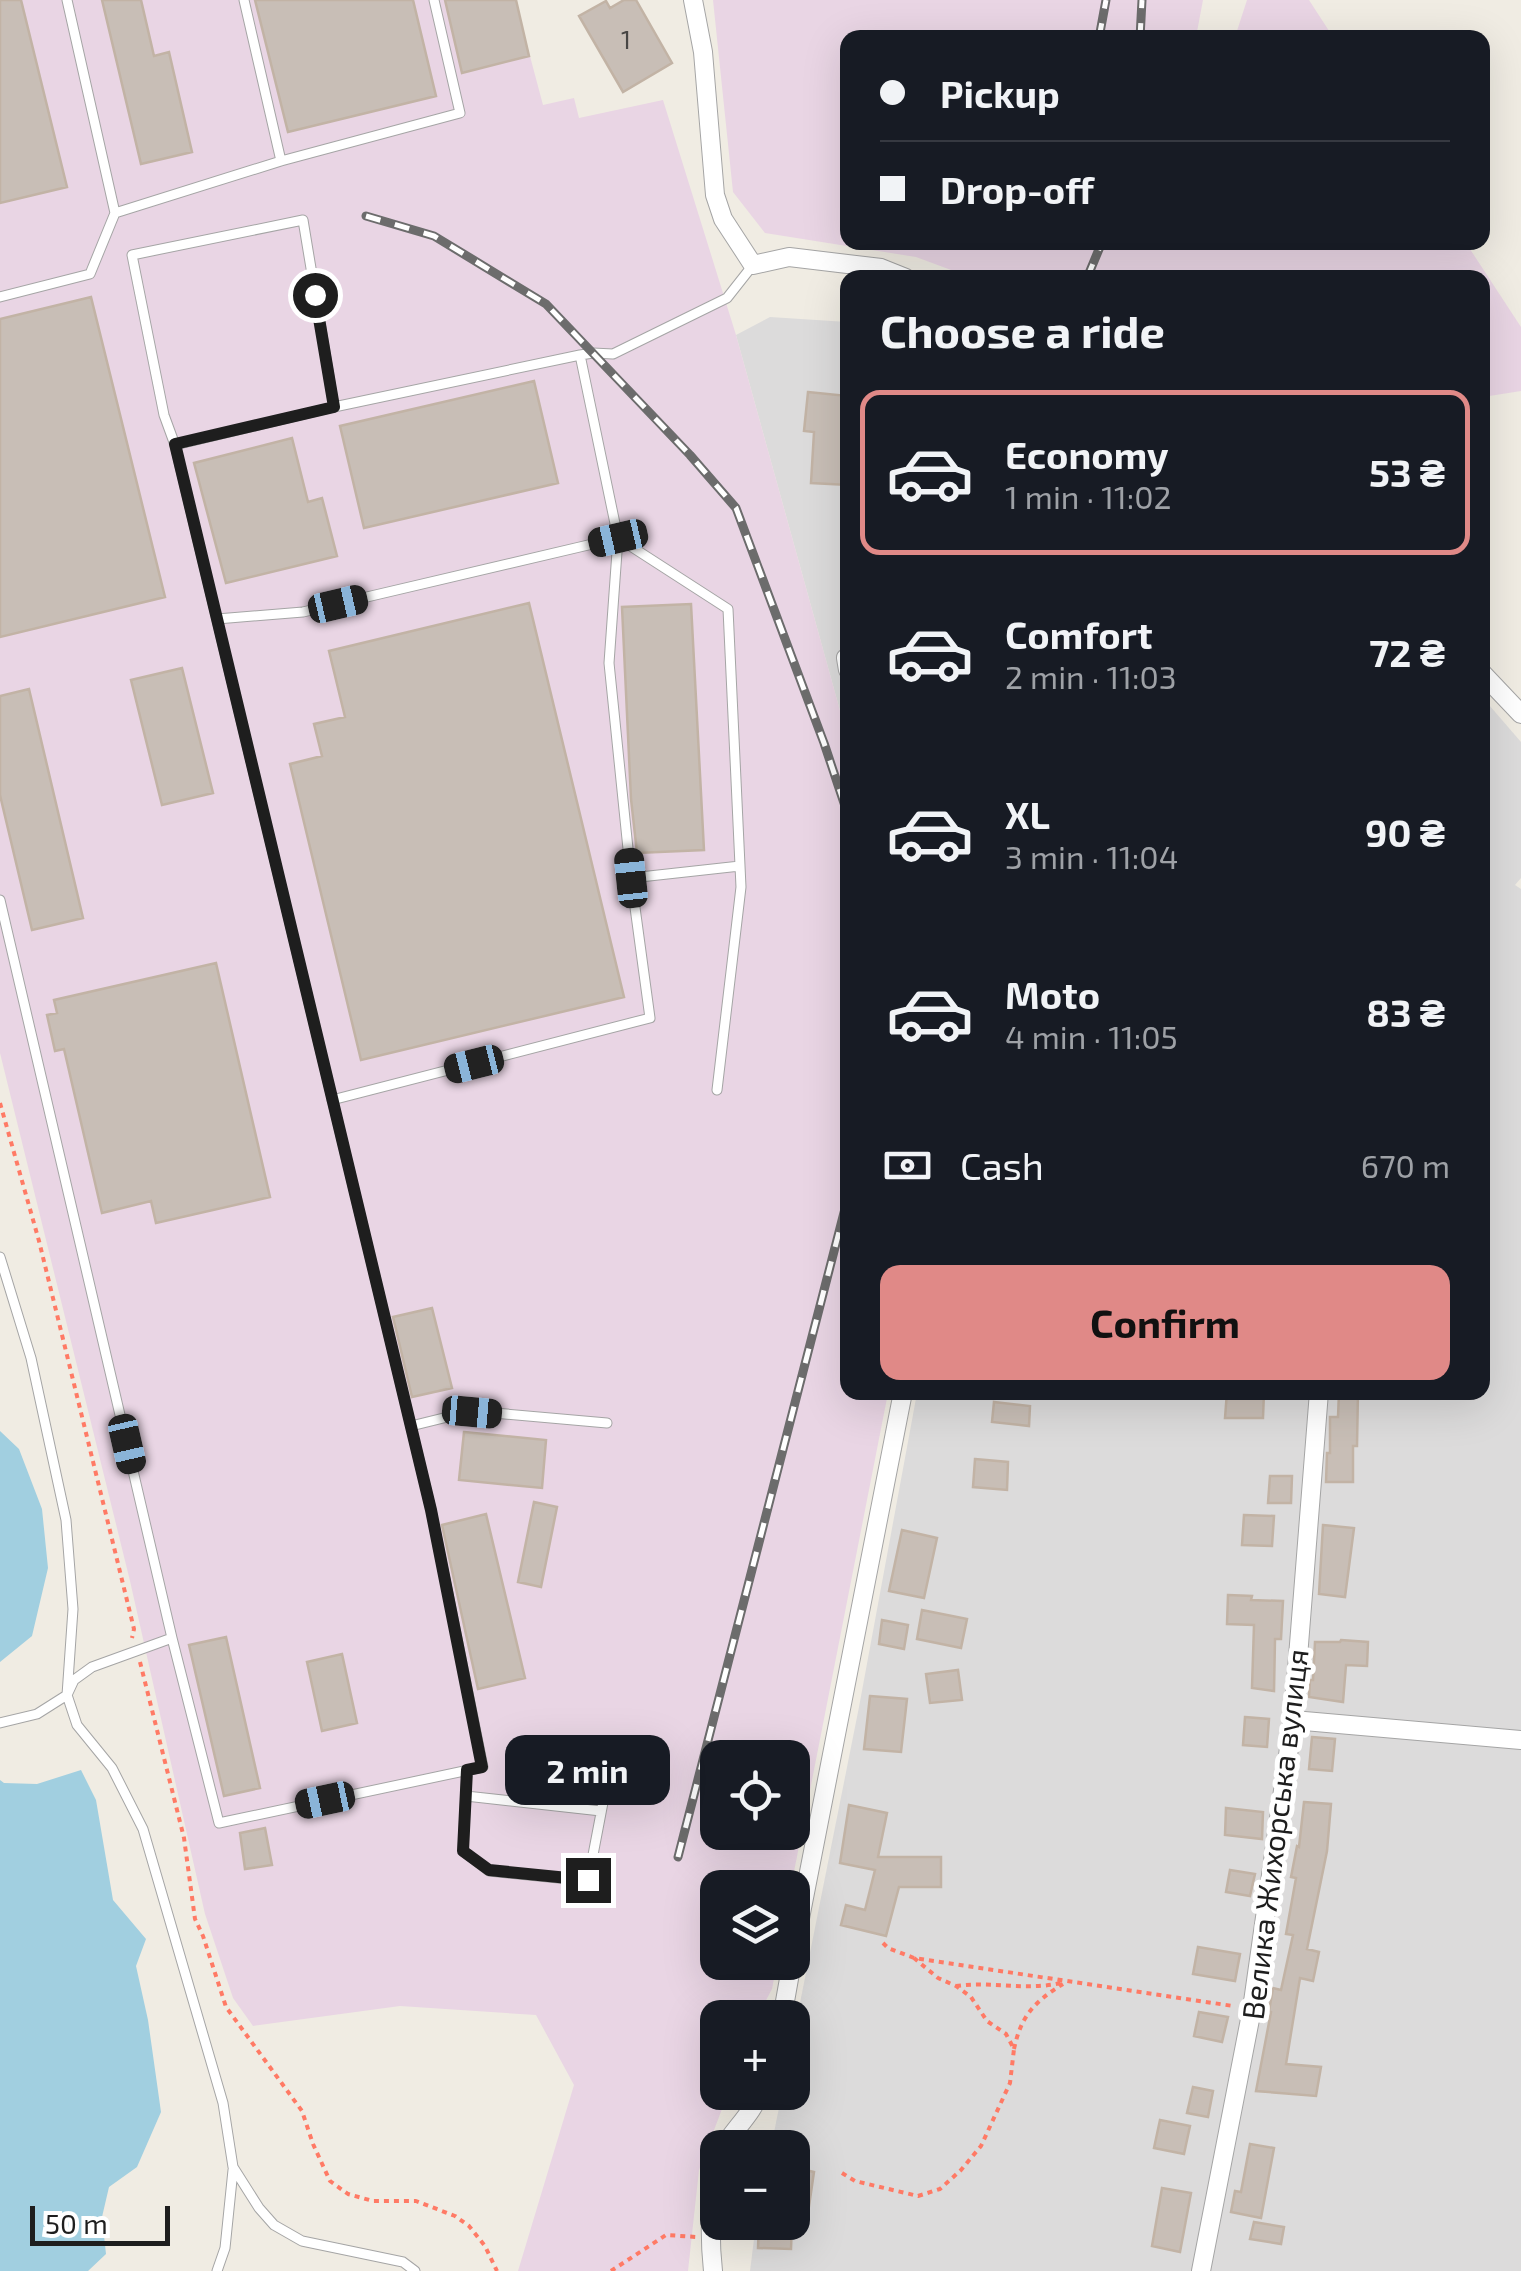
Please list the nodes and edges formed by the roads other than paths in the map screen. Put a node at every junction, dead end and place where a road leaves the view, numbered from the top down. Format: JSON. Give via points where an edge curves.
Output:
{"nodes":[{"id":1,"x":67,"y":0,"type":"edge"},
{"id":2,"x":244,"y":0,"type":"edge"},
{"id":3,"x":434,"y":0,"type":"edge"},
{"id":4,"x":693,"y":0,"type":"edge"},
{"id":5,"x":281,"y":161,"type":"junction"},
{"id":6,"x":115,"y":214,"type":"junction"},
{"id":7,"x":753,"y":264,"type":"junction"},
{"id":8,"x":886,"y":270,"type":"edge"},
{"id":9,"x":0,"y":297,"type":"edge"},
{"id":10,"x":580,"y":355,"type":"junction"},
{"id":11,"x":334,"y":407,"type":"junction"},
{"id":12,"x":175,"y":444,"type":"junction"},
{"id":13,"x":618,"y":538,"type":"junction"},
{"id":14,"x":217,"y":618,"type":"junction"},
{"id":15,"x":1490,"y":681,"type":"edge"},
{"id":16,"x":1521,"y":714,"type":"edge"},
{"id":17,"x":740,"y":866,"type":"junction"},
{"id":18,"x":631,"y":878,"type":"junction"},
{"id":19,"x":0,"y":900,"type":"edge"},
{"id":20,"x":717,"y":1090,"type":"dead end"},
{"id":21,"x":332,"y":1100,"type":"junction"},
{"id":22,"x":0,"y":1257,"type":"edge"},
{"id":23,"x":901,"y":1400,"type":"edge"},
{"id":24,"x":1318,"y":1400,"type":"edge"},
{"id":25,"x":606,"y":1423,"type":"dead end"},
{"id":26,"x":411,"y":1426,"type":"junction"},
{"id":27,"x":172,"y":1638,"type":"junction"},
{"id":28,"x":67,"y":1695,"type":"junction"},
{"id":29,"x":1293,"y":1720,"type":"junction"},
{"id":30,"x":0,"y":1724,"type":"edge"},
{"id":31,"x":1521,"y":1740,"type":"edge"},
{"id":32,"x":610,"y":1766,"type":"dead end"},
{"id":33,"x":467,"y":1770,"type":"junction"},
{"id":34,"x":466,"y":1796,"type":"junction"},
{"id":35,"x":601,"y":1811,"type":"junction"},
{"id":36,"x":810,"y":1870,"type":"edge"},
{"id":37,"x":750,"y":2110,"type":"edge"},
{"id":38,"x":734,"y":2130,"type":"edge"},
{"id":39,"x":234,"y":2167,"type":"junction"},
{"id":40,"x":710,"y":2240,"type":"edge"},
{"id":41,"x":218,"y":2271,"type":"edge"},
{"id":42,"x":414,"y":2271,"type":"edge"},
{"id":43,"x":714,"y":2271,"type":"edge"},
{"id":44,"x":1201,"y":2271,"type":"edge"}],
"edges":[{"from":1,"to":6,"type":"lane"},
{"from":2,"to":5,"type":"lane"},
{"from":3,"to":5,"type":"lane","via":[[460,112]]},
{"from":4,"to":7,"type":"street","via":[[715,195]]},
{"from":5,"to":6,"type":"lane"},
{"from":6,"to":9,"type":"lane","via":[[90,274]]},
{"from":7,"to":8,"type":"street","via":[[788,257]]},
{"from":7,"to":10,"type":"lane","via":[[727,298],[613,354]]},
{"from":10,"to":11,"type":"lane"},
{"from":10,"to":13,"type":"lane"},
{"from":11,"to":12,"type":"lane"},
{"from":11,"to":12,"type":"lane","via":[[303,220],[132,255]]},
{"from":12,"to":14,"type":"lane"},
{"from":13,"to":14,"type":"lane","via":[[303,612]]},
{"from":13,"to":17,"type":"lane","via":[[728,609]]},
{"from":13,"to":18,"type":"lane","via":[[609,663]]},
{"from":14,"to":21,"type":"lane"},
{"from":15,"to":16,"type":"street"},
{"from":17,"to":18,"type":"lane"},
{"from":17,"to":20,"type":"lane"},
{"from":18,"to":21,"type":"lane","via":[[650,1018]]},
{"from":19,"to":27,"type":"lane"},
{"from":21,"to":26,"type":"lane"},
{"from":22,"to":28,"type":"lane","via":[[66,1520],[73,1609]]},
{"from":23,"to":36,"type":"street"},
{"from":24,"to":29,"type":"street","name":"Велика Жихорська вулиця"},
{"from":25,"to":26,"type":"lane","via":[[472,1412]]},
{"from":26,"to":33,"type":"lane","via":[[482,1767]]},
{"from":27,"to":28,"type":"lane","via":[[92,1667]]},
{"from":27,"to":33,"type":"lane","via":[[219,1822]]},
{"from":28,"to":30,"type":"lane","via":[[37,1714]]},
{"from":28,"to":39,"type":"lane","via":[[77,1724],[112,1768],[143,1829],[224,2103]]},
{"from":29,"to":31,"type":"street"},
{"from":29,"to":44,"type":"street","name":"Велика Жихорська вулиця","via":[[1252,2009]]},
{"from":32,"to":35,"type":"lane"},
{"from":33,"to":34,"type":"lane"},
{"from":34,"to":35,"type":"lane"},
{"from":34,"to":35,"type":"lane","via":[[463,1851],[489,1870],[588,1880]]},
{"from":37,"to":38,"type":"street"},
{"from":39,"to":41,"type":"lane"},
{"from":39,"to":42,"type":"lane","via":[[274,2225],[302,2241],[403,2262]]},
{"from":40,"to":43,"type":"street"}]}
